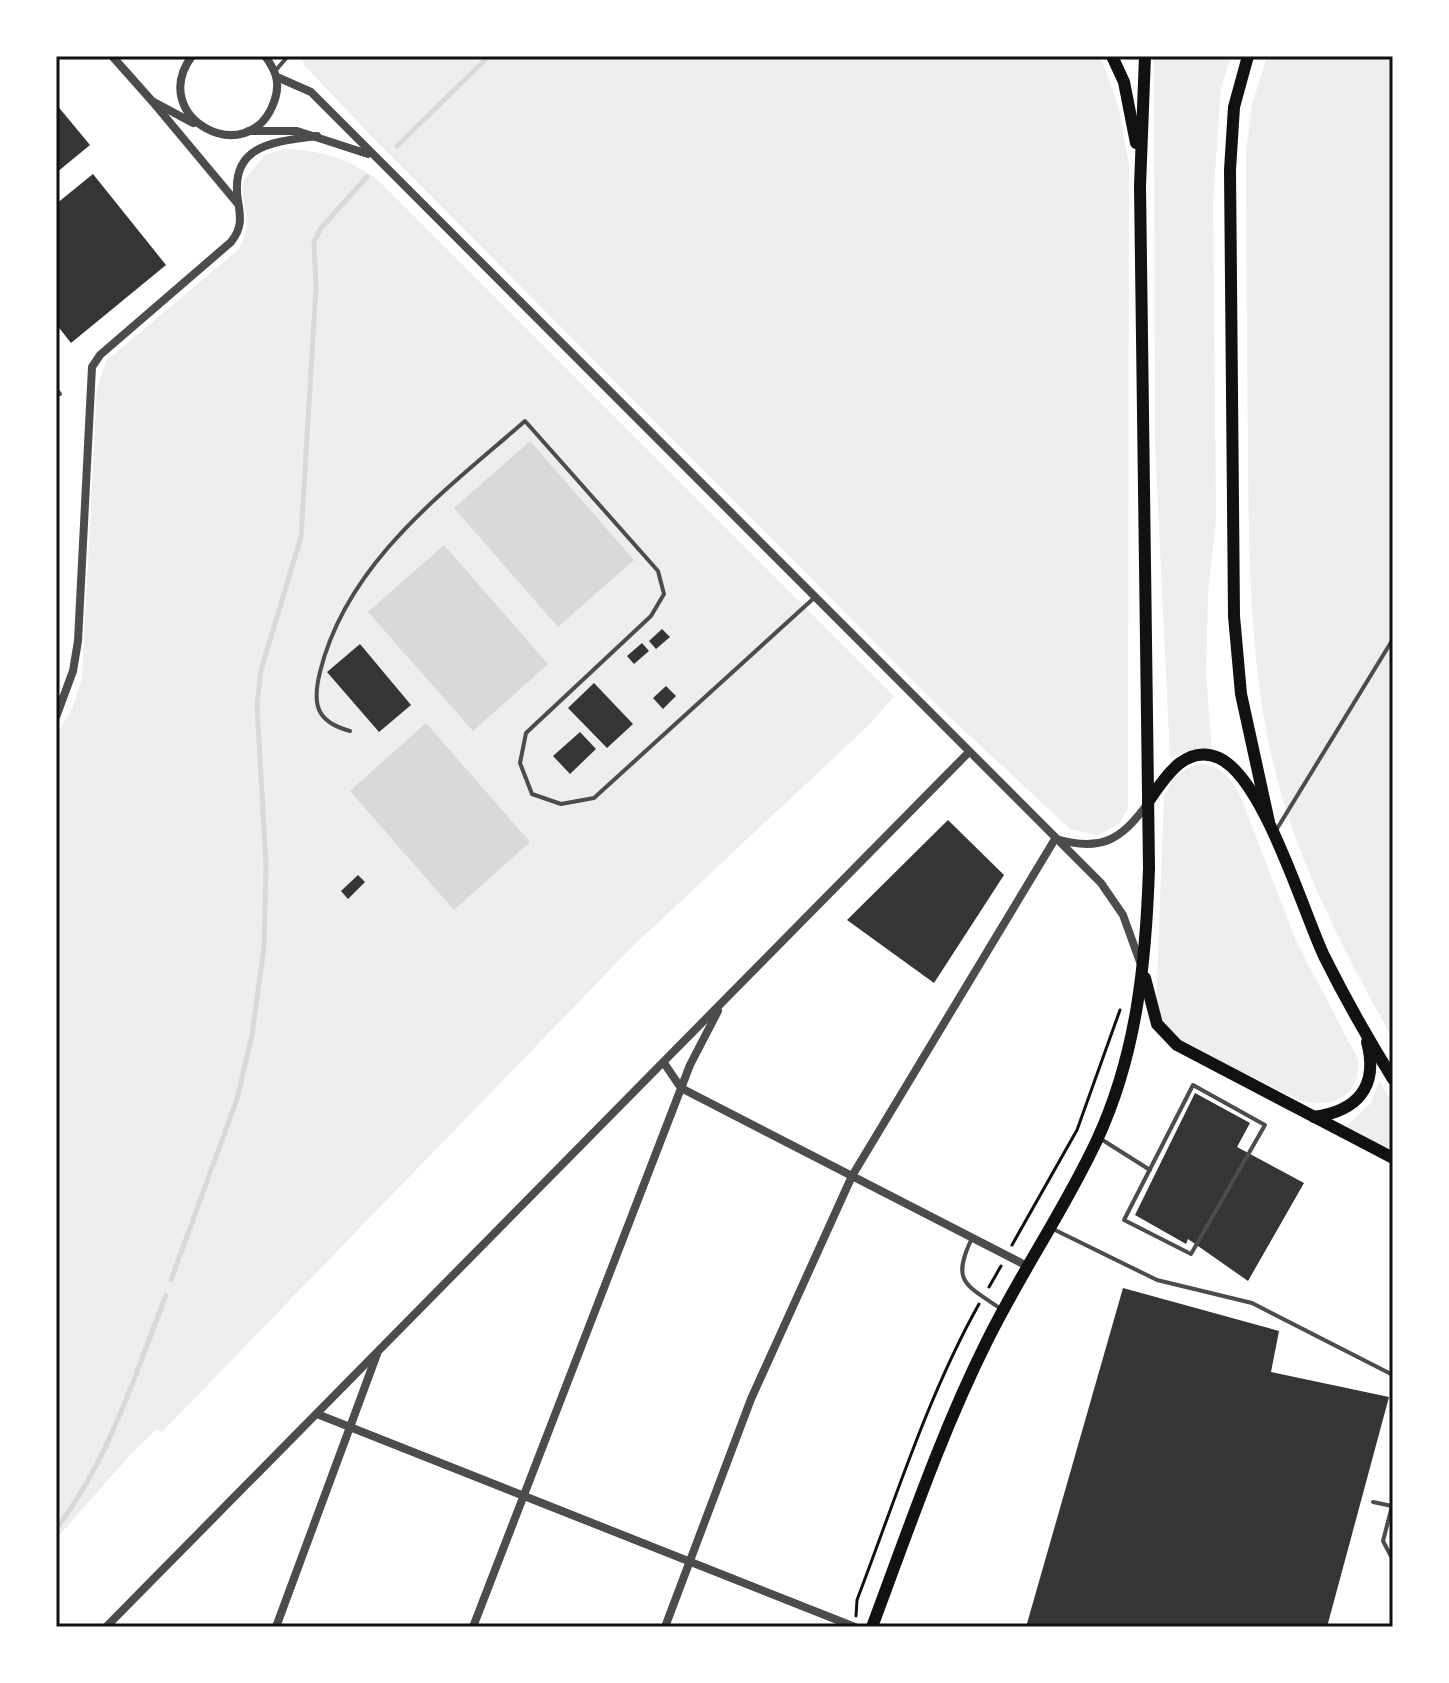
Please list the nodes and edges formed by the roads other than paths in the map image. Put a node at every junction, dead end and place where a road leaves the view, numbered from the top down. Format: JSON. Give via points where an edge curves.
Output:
{"nodes":[{"id":1,"x":112,"y":56,"type":"edge"},
{"id":2,"x":192,"y":56,"type":"edge"},
{"id":3,"x":265,"y":56,"type":"edge"},
{"id":4,"x":288,"y":56,"type":"edge"},
{"id":5,"x":1112,"y":56,"type":"edge"},
{"id":6,"x":1145,"y":56,"type":"edge"},
{"id":7,"x":1248,"y":56,"type":"edge"},
{"id":8,"x":276,"y":74,"type":"junction"},
{"id":9,"x":152,"y":101,"type":"junction"},
{"id":10,"x":206,"y":130,"type":"junction"},
{"id":11,"x":248,"y":131,"type":"junction"},
{"id":12,"x":317,"y":136,"type":"junction"},
{"id":13,"x":372,"y":156,"type":"junction"},
{"id":14,"x":1140,"y":186,"type":"junction"},
{"id":15,"x":239,"y":205,"type":"junction"},
{"id":16,"x":814,"y":598,"type":"junction"},
{"id":17,"x":1393,"y":639,"type":"edge"},
{"id":18,"x":56,"y":717,"type":"edge"},
{"id":19,"x":350,"y":731,"type":"dead end"},
{"id":20,"x":969,"y":752,"type":"junction"},
{"id":21,"x":1148,"y":802,"type":"junction"},
{"id":22,"x":1271,"y":828,"type":"junction"},
{"id":23,"x":1055,"y":839,"type":"junction"},
{"id":24,"x":1143,"y":970,"type":"junction"},
{"id":25,"x":725,"y":999,"type":"junction"},
{"id":26,"x":1366,"y":1035,"type":"junction"},
{"id":27,"x":672,"y":1054,"type":"junction"},
{"id":28,"x":664,"y":1063,"type":"junction"},
{"id":29,"x":690,"y":1065,"type":"junction"},
{"id":30,"x":1393,"y":1079,"type":"edge"},
{"id":31,"x":681,"y":1088,"type":"junction"},
{"id":32,"x":1313,"y":1117,"type":"junction"},
{"id":33,"x":1098,"y":1137,"type":"junction"},
{"id":34,"x":1393,"y":1158,"type":"edge"},
{"id":35,"x":1150,"y":1170,"type":"junction"},
{"id":36,"x":852,"y":1176,"type":"junction"},
{"id":37,"x":1050,"y":1227,"type":"junction"},
{"id":38,"x":972,"y":1238,"type":"junction"},
{"id":39,"x":1027,"y":1266,"type":"junction"},
{"id":40,"x":1003,"y":1310,"type":"junction"},
{"id":41,"x":378,"y":1351,"type":"junction"},
{"id":42,"x":1393,"y":1375,"type":"edge"},
{"id":43,"x":317,"y":1414,"type":"junction"},
{"id":44,"x":350,"y":1427,"type":"junction"},
{"id":45,"x":524,"y":1496,"type":"junction"},
{"id":46,"x":1373,"y":1502,"type":"dead end"},
{"id":47,"x":1392,"y":1504,"type":"edge"},
{"id":48,"x":1393,"y":1560,"type":"edge"},
{"id":49,"x":690,"y":1561,"type":"junction"},
{"id":50,"x":856,"y":1622,"type":"edge"},
{"id":51,"x":106,"y":1627,"type":"edge"},
{"id":52,"x":276,"y":1627,"type":"edge"},
{"id":53,"x":473,"y":1627,"type":"edge"},
{"id":54,"x":665,"y":1627,"type":"edge"},
{"id":55,"x":872,"y":1627,"type":"edge"}],
"edges":[{"from":1,"to":9,"type":"street"},
{"from":2,"to":10,"type":"street","via":[[180,89],[184,106]]},
{"from":3,"to":8,"type":"street"},
{"from":4,"to":8,"type":"lane"},
{"from":5,"to":14,"type":"main road","via":[[1133,122]]},
{"from":6,"to":14,"type":"main road"},
{"from":7,"to":22,"type":"main road","via":[[1234,107],[1230,170],[1234,616],[1241,694]]},
{"from":8,"to":11,"type":"street","via":[[271,110]]},
{"from":8,"to":13,"type":"street","via":[[311,92]]},
{"from":9,"to":10,"type":"street"},
{"from":9,"to":15,"type":"street"},
{"from":10,"to":11,"type":"street","via":[[219,135]]},
{"from":11,"to":12,"type":"street"},
{"from":12,"to":13,"type":"street"},
{"from":12,"to":15,"type":"street","via":[[253,151],[236,178]]},
{"from":13,"to":16,"type":"street"},
{"from":14,"to":21,"type":"main road"},
{"from":15,"to":18,"type":"street","via":[[239,232],[231,242],[92,367],[78,641]]},
{"from":16,"to":19,"type":"lane","via":[[594,798],[561,804],[532,794],[520,763],[526,733],[651,616],[664,594],[658,571],[525,421],[417,515],[343,609],[314,693],[331,726]]},
{"from":16,"to":20,"type":"street"},
{"from":17,"to":22,"type":"lane"},
{"from":20,"to":23,"type":"street"},
{"from":20,"to":25,"type":"street"},
{"from":21,"to":22,"type":"main road","via":[[1185,759],[1219,758],[1236,771]]},
{"from":21,"to":23,"type":"street","via":[[1132,826],[1116,837],[1078,846]]},
{"from":21,"to":24,"type":"main road"},
{"from":22,"to":26,"type":"main road","via":[[1325,956]]},
{"from":23,"to":24,"type":"street","via":[[1114,899]]},
{"from":23,"to":36,"type":"street"},
{"from":24,"to":32,"type":"main road","via":[[1157,1024],[1177,1045]]},
{"from":24,"to":33,"type":"main road","via":[[1129,1048]]},
{"from":25,"to":27,"type":"street"},
{"from":25,"to":29,"type":"street"},
{"from":26,"to":30,"type":"main road"},
{"from":26,"to":32,"type":"main road","via":[[1370,1068],[1361,1096],[1342,1112]]},
{"from":27,"to":28,"type":"street"},
{"from":27,"to":29,"type":"street"},
{"from":28,"to":31,"type":"street"},
{"from":28,"to":41,"type":"street"},
{"from":29,"to":31,"type":"street"},
{"from":31,"to":36,"type":"street"},
{"from":31,"to":45,"type":"street"},
{"from":32,"to":34,"type":"main road"},
{"from":33,"to":35,"type":"lane"},
{"from":33,"to":37,"type":"main road"},
{"from":35,"to":35,"type":"lane","via":[[1193,1085],[1265,1125],[1191,1254],[1124,1220]]},
{"from":36,"to":38,"type":"street"},
{"from":36,"to":49,"type":"street","via":[[767,1362]]},
{"from":37,"to":39,"type":"main road"},
{"from":37,"to":42,"type":"lane","via":[[1157,1280],[1252,1303]]},
{"from":38,"to":39,"type":"street"},
{"from":38,"to":40,"type":"lane","via":[[960,1274]]},
{"from":39,"to":40,"type":"main road"},
{"from":40,"to":55,"type":"main road","via":[[945,1435]]},
{"from":41,"to":43,"type":"street"},
{"from":41,"to":44,"type":"street"},
{"from":43,"to":44,"type":"street"},
{"from":43,"to":51,"type":"street"},
{"from":44,"to":45,"type":"street"},
{"from":44,"to":52,"type":"street"},
{"from":45,"to":49,"type":"street"},
{"from":45,"to":53,"type":"street"},
{"from":46,"to":47,"type":"lane"},
{"from":47,"to":48,"type":"lane","via":[[1383,1541]]},
{"from":49,"to":50,"type":"street"},
{"from":49,"to":54,"type":"street"}]}
